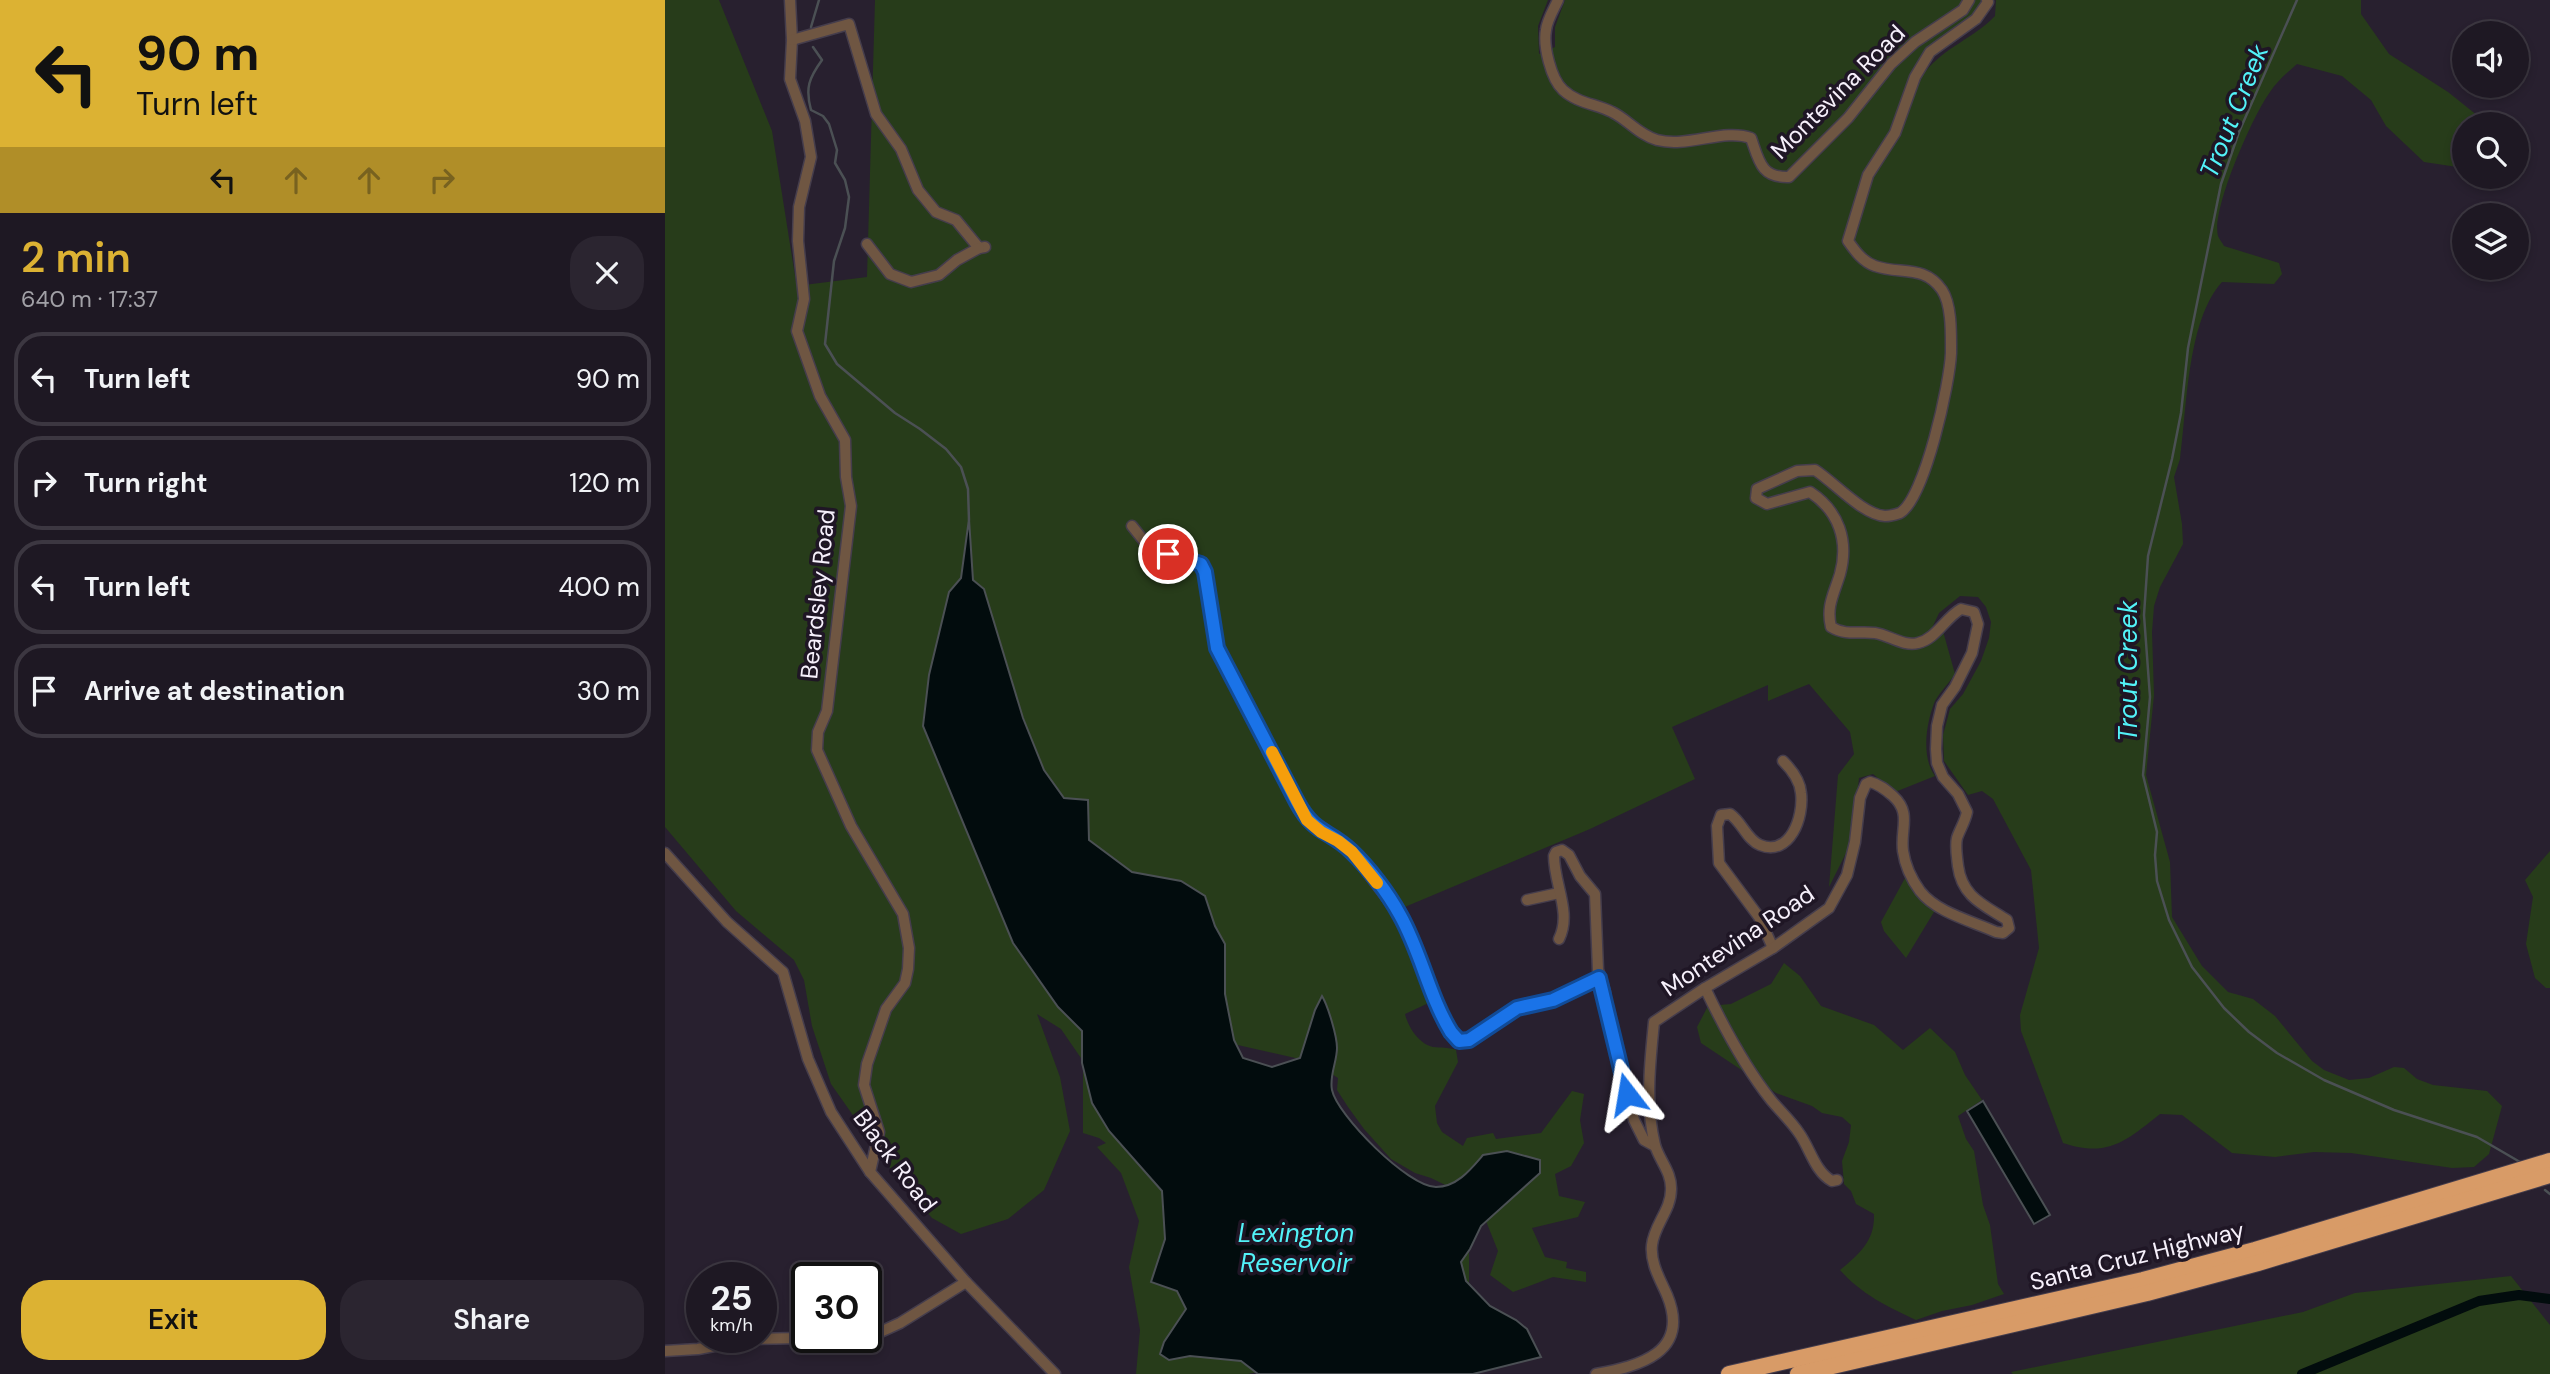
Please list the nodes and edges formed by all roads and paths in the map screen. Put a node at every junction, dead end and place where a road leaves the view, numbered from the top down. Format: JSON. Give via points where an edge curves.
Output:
{"nodes":[{"id":1,"x":790,"y":0,"type":"edge"},
{"id":2,"x":1558,"y":0,"type":"edge"},
{"id":3,"x":1969,"y":0,"type":"edge"},
{"id":4,"x":1987,"y":0,"type":"edge"},
{"id":5,"x":792,"y":40,"type":"junction"},
{"id":6,"x":866,"y":244,"type":"dead end"},
{"id":7,"x":1132,"y":526,"type":"dead end"},
{"id":8,"x":1783,"y":761,"type":"dead end"},
{"id":9,"x":665,"y":853,"type":"edge"},
{"id":10,"x":1559,"y":893,"type":"junction"},
{"id":11,"x":1527,"y":900,"type":"dead end"},
{"id":12,"x":1559,"y":939,"type":"dead end"},
{"id":13,"x":1773,"y":948,"type":"junction"},
{"id":14,"x":1599,"y":978,"type":"junction"},
{"id":15,"x":1705,"y":988,"type":"junction"},
{"id":16,"x":1655,"y":1146,"type":"junction"},
{"id":17,"x":2550,"y":1161,"type":"edge"},
{"id":18,"x":870,"y":1172,"type":"junction"},
{"id":19,"x":2550,"y":1175,"type":"edge"},
{"id":20,"x":1837,"y":1180,"type":"dead end"},
{"id":21,"x":966,"y":1282,"type":"junction"},
{"id":22,"x":665,"y":1351,"type":"edge"},
{"id":23,"x":1847,"y":1363,"type":"junction"},
{"id":24,"x":1055,"y":1374,"type":"edge"},
{"id":25,"x":1596,"y":1374,"type":"edge"},
{"id":26,"x":1729,"y":1374,"type":"edge"},
{"id":27,"x":1798,"y":1374,"type":"edge"},
{"id":28,"x":1814,"y":1374,"type":"edge"}],
"edges":[{"from":1,"to":5,"type":"street","name":"Beardsley Road"},
{"from":2,"to":3,"type":"street","name":"Montevina Road","via":[[1545,30],[1550,62],[1562,90],[1585,104],[1613,112],[1656,140],[1686,142],[1739,134],[1751,138],[1765,171],[1775,177],[1789,177],[1848,118],[1891,64],[1963,10]]},
{"from":4,"to":13,"type":"street","name":"Montevina Road","via":[[1976,19],[1930,52],[1915,77],[1895,133],[1868,175],[1848,241],[1874,266],[1926,274],[1943,291],[1949,314],[1951,355],[1945,393],[1913,499],[1900,513],[1869,512],[1815,470],[1797,471],[1758,489],[1756,498],[1767,505],[1810,492],[1835,517],[1844,548],[1828,613],[1831,627],[1840,632],[1875,633],[1917,644],[1932,636],[1950,615],[1961,609],[1974,612],[1978,624],[1972,653],[1942,705],[1937,763],[1967,812],[1957,838],[1961,881],[1974,900],[2005,918],[2010,926],[2006,932],[1996,932],[1930,902],[1905,860],[1901,804],[1870,782],[1860,798],[1847,875],[1834,900],[1822,915]]},
{"from":5,"to":6,"type":"street","via":[[849,24],[876,114],[901,149],[918,190],[936,212],[956,220],[982,247],[939,275],[911,282],[890,274]]},
{"from":5,"to":18,"type":"street","name":"Beardsley Road","via":[[790,79],[805,121],[811,157],[799,206],[804,299],[797,331],[820,396],[845,440],[851,506],[827,711],[818,732],[817,750],[851,826],[904,914],[909,948],[905,983],[886,1009],[867,1064],[864,1085],[879,1132]]},
{"from":7,"to":14,"type":"street","via":[[1148,546],[1201,564],[1217,648],[1302,811],[1321,832],[1352,852],[1400,915],[1447,1026],[1459,1041],[1469,1040],[1517,1008],[1553,1000]]},
{"from":8,"to":13,"type":"street","via":[[1801,792],[1801,809],[1794,833],[1782,846],[1769,848],[1754,842],[1730,814],[1721,815],[1717,826],[1719,863],[1759,917]]},
{"from":9,"to":18,"type":"street","name":"Black Road","via":[[727,922],[783,972],[798,1028],[831,1112]]},
{"from":10,"to":11,"type":"street"},
{"from":10,"to":12,"type":"street","via":[[1563,914]]},
{"from":10,"to":14,"type":"street","via":[[1554,856],[1562,850],[1595,894]]},
{"from":13,"to":15,"type":"street","name":"Montevina Road"},
{"from":14,"to":16,"type":"street","via":[[1634,1120],[1644,1140]]},
{"from":15,"to":16,"type":"street","name":"Montevina Road","via":[[1654,1022],[1648,1087]]},
{"from":15,"to":20,"type":"street","via":[[1721,1022],[1770,1098],[1800,1133],[1820,1171]]},
{"from":16,"to":25,"type":"street","name":"Montevina Road","via":[[1671,1191],[1655,1231],[1652,1259],[1671,1307],[1671,1329],[1659,1352],[1646,1362]]},
{"from":17,"to":26,"type":"highway","name":"Santa Cruz Highway","via":[[2181,1270]]},
{"from":18,"to":21,"type":"street","name":"Black Road"},
{"from":19,"to":23,"type":"highway","name":"Santa Cruz Highway","via":[[2147,1293]]},
{"from":21,"to":22,"type":"street","via":[[854,1344],[752,1339]]},
{"from":21,"to":24,"type":"street","name":"Black Road"},
{"from":23,"to":27,"type":"highway","name":"Santa Cruz Highway"},
{"from":23,"to":28,"type":"highway"}]}
